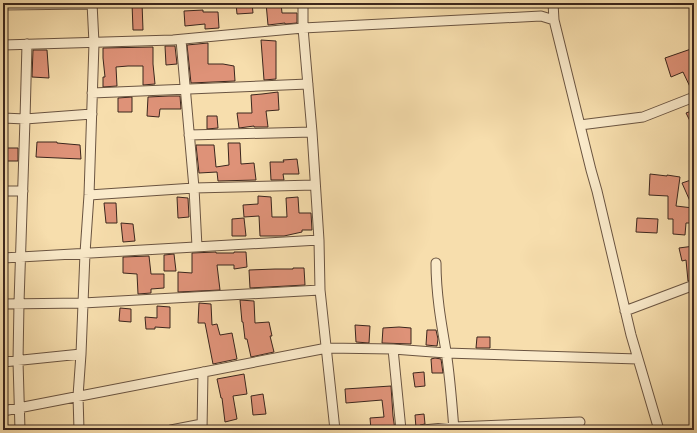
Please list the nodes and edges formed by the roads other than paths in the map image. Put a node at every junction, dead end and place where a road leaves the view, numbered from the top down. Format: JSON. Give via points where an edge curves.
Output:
{"nodes":[{"id":1,"x":92,"y":3,"type":"edge"},
{"id":2,"x":303,"y":3,"type":"edge"},
{"id":3,"x":553,"y":3,"type":"edge"},
{"id":4,"x":3,"y":5,"type":"edge"},
{"id":5,"x":554,"y":20,"type":"junction"},
{"id":6,"x":304,"y":28,"type":"junction"},
{"id":7,"x":181,"y":40,"type":"junction"},
{"id":8,"x":94,"y":43,"type":"junction"},
{"id":9,"x":27,"y":44,"type":"junction"},
{"id":10,"x":3,"y":45,"type":"edge"},
{"id":11,"x":308,"y":84,"type":"junction"},
{"id":12,"x":185,"y":89,"type":"junction"},
{"id":13,"x":92,"y":93,"type":"junction"},
{"id":14,"x":694,"y":98,"type":"edge"},
{"id":15,"x":92,"y":114,"type":"junction"},
{"id":16,"x":3,"y":118,"type":"edge"},
{"id":17,"x":25,"y":119,"type":"junction"},
{"id":18,"x":580,"y":125,"type":"junction"},
{"id":19,"x":312,"y":132,"type":"junction"},
{"id":20,"x":189,"y":135,"type":"junction"},
{"id":21,"x":315,"y":185,"type":"junction"},
{"id":22,"x":194,"y":188,"type":"junction"},
{"id":23,"x":3,"y":191,"type":"edge"},
{"id":24,"x":23,"y":191,"type":"junction"},
{"id":25,"x":90,"y":195,"type":"junction"},
{"id":26,"x":319,"y":240,"type":"junction"},
{"id":27,"x":196,"y":247,"type":"junction"},
{"id":28,"x":85,"y":253,"type":"junction"},
{"id":29,"x":3,"y":258,"type":"edge"},
{"id":30,"x":20,"y":258,"type":"junction"},
{"id":31,"x":436,"y":263,"type":"dead end"},
{"id":32,"x":694,"y":285,"type":"edge"},
{"id":33,"x":320,"y":290,"type":"junction"},
{"id":34,"x":83,"y":303,"type":"junction"},
{"id":35,"x":3,"y":304,"type":"edge"},
{"id":36,"x":19,"y":304,"type":"junction"},
{"id":37,"x":625,"y":311,"type":"junction"},
{"id":38,"x":327,"y":348,"type":"junction"},
{"id":39,"x":393,"y":349,"type":"junction"},
{"id":40,"x":446,"y":353,"type":"junction"},
{"id":41,"x":80,"y":354,"type":"junction"},
{"id":42,"x":638,"y":359,"type":"junction"},
{"id":43,"x":18,"y":361,"type":"junction"},
{"id":44,"x":3,"y":362,"type":"edge"},
{"id":45,"x":203,"y":372,"type":"junction"},
{"id":46,"x":78,"y":396,"type":"junction"},
{"id":47,"x":19,"y":407,"type":"junction"},
{"id":48,"x":3,"y":410,"type":"edge"},
{"id":49,"x":580,"y":422,"type":"dead end"},
{"id":50,"x":202,"y":427,"type":"edge"},
{"id":51,"x":454,"y":429,"type":"edge"},
{"id":52,"x":20,"y":430,"type":"edge"},
{"id":53,"x":79,"y":430,"type":"edge"},
{"id":54,"x":171,"y":430,"type":"edge"},
{"id":55,"x":335,"y":430,"type":"edge"},
{"id":56,"x":401,"y":430,"type":"edge"},
{"id":57,"x":423,"y":430,"type":"edge"},
{"id":58,"x":659,"y":430,"type":"edge"}],
"edges":[{"from":1,"to":4,"type":"street"},
{"from":1,"to":8,"type":"street"},
{"from":2,"to":6,"type":"street"},
{"from":3,"to":5,"type":"street"},
{"from":5,"to":6,"type":"street","via":[[541,16]]},
{"from":5,"to":18,"type":"street"},
{"from":6,"to":7,"type":"street"},
{"from":6,"to":11,"type":"street"},
{"from":7,"to":8,"type":"street"},
{"from":7,"to":12,"type":"street"},
{"from":8,"to":9,"type":"street"},
{"from":8,"to":13,"type":"street"},
{"from":9,"to":10,"type":"street"},
{"from":9,"to":17,"type":"street"},
{"from":11,"to":12,"type":"street"},
{"from":11,"to":19,"type":"street"},
{"from":12,"to":13,"type":"street"},
{"from":12,"to":20,"type":"street"},
{"from":13,"to":15,"type":"street"},
{"from":14,"to":18,"type":"street","via":[[643,117]]},
{"from":15,"to":17,"type":"street"},
{"from":15,"to":25,"type":"street"},
{"from":16,"to":17,"type":"street"},
{"from":17,"to":24,"type":"street"},
{"from":18,"to":37,"type":"street"},
{"from":19,"to":20,"type":"street"},
{"from":19,"to":21,"type":"street"},
{"from":20,"to":22,"type":"street"},
{"from":21,"to":22,"type":"street"},
{"from":21,"to":26,"type":"street"},
{"from":22,"to":25,"type":"street"},
{"from":22,"to":27,"type":"street"},
{"from":23,"to":24,"type":"street"},
{"from":24,"to":30,"type":"street"},
{"from":25,"to":28,"type":"street"},
{"from":26,"to":27,"type":"street"},
{"from":26,"to":33,"type":"street"},
{"from":27,"to":28,"type":"street"},
{"from":28,"to":30,"type":"street"},
{"from":28,"to":34,"type":"street"},
{"from":29,"to":30,"type":"street"},
{"from":30,"to":36,"type":"street"},
{"from":31,"to":40,"type":"street","via":[[436,282]]},
{"from":32,"to":37,"type":"street"},
{"from":33,"to":34,"type":"street"},
{"from":33,"to":38,"type":"street"},
{"from":34,"to":36,"type":"street"},
{"from":34,"to":41,"type":"street"},
{"from":35,"to":36,"type":"street"},
{"from":36,"to":43,"type":"street"},
{"from":37,"to":42,"type":"street"},
{"from":38,"to":39,"type":"street"},
{"from":38,"to":45,"type":"street"},
{"from":38,"to":55,"type":"street"},
{"from":39,"to":40,"type":"street"},
{"from":39,"to":56,"type":"street"},
{"from":40,"to":42,"type":"street"},
{"from":40,"to":51,"type":"street"},
{"from":41,"to":43,"type":"street"},
{"from":41,"to":46,"type":"street"},
{"from":42,"to":58,"type":"street"},
{"from":43,"to":44,"type":"street"},
{"from":43,"to":47,"type":"street"},
{"from":45,"to":46,"type":"street"},
{"from":45,"to":50,"type":"street"},
{"from":46,"to":47,"type":"street"},
{"from":46,"to":53,"type":"street"},
{"from":47,"to":48,"type":"street"},
{"from":47,"to":52,"type":"street"},
{"from":49,"to":51,"type":"street"},
{"from":50,"to":54,"type":"street"},
{"from":51,"to":57,"type":"street"}]}
